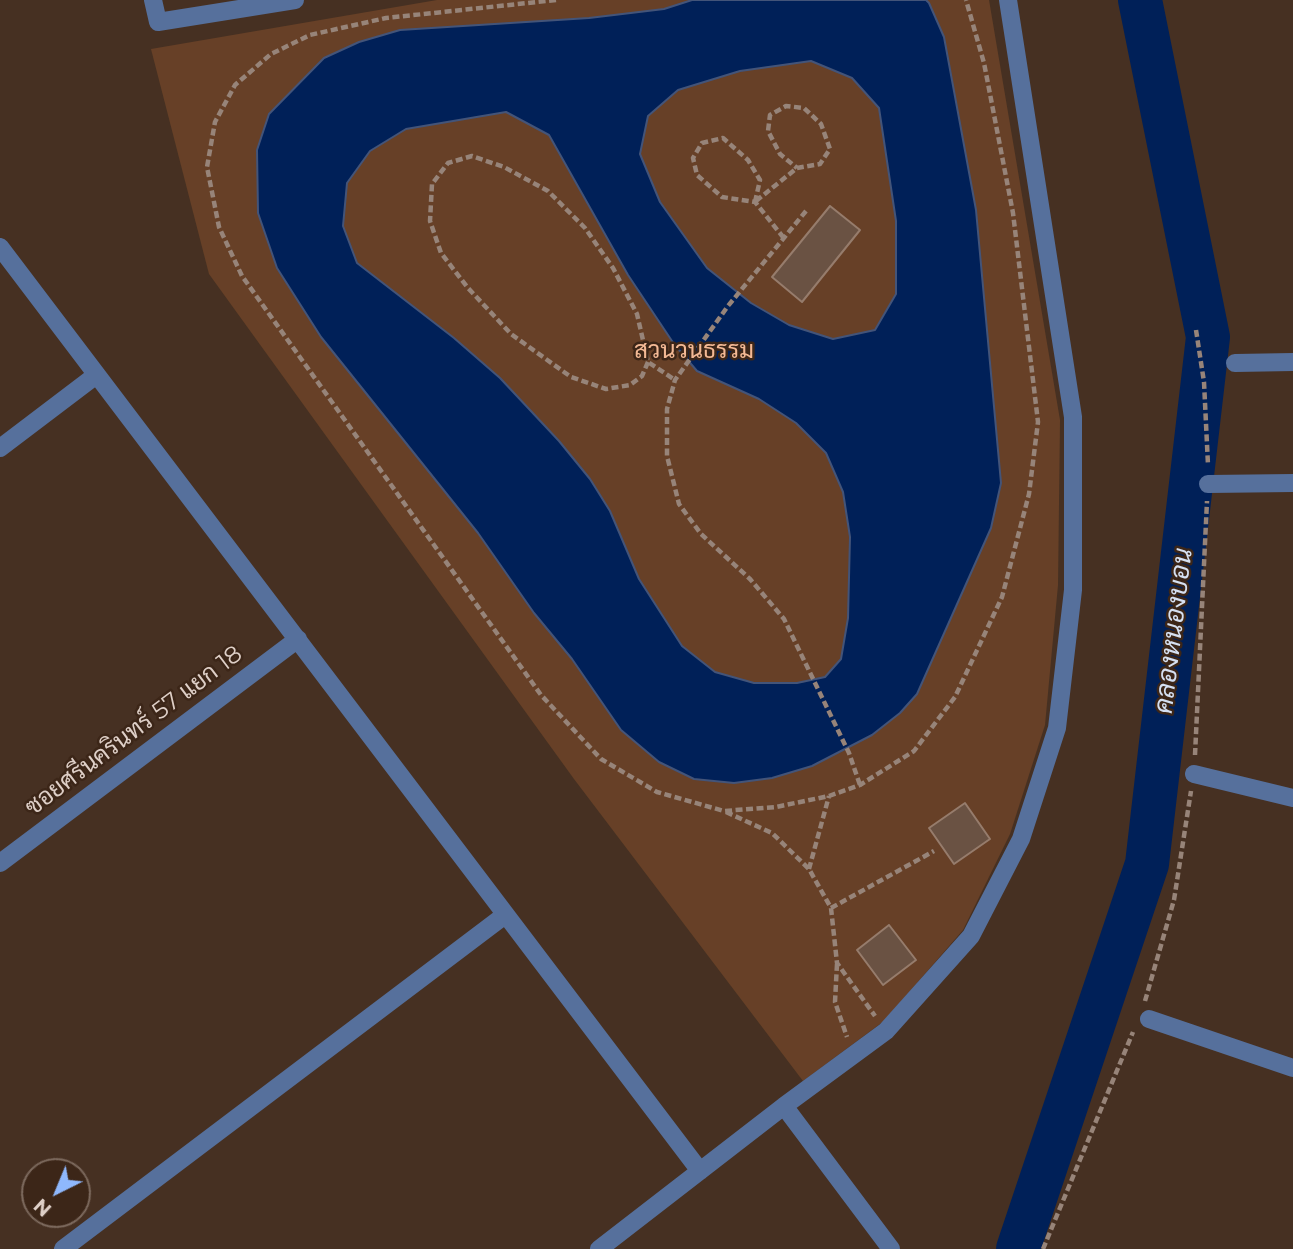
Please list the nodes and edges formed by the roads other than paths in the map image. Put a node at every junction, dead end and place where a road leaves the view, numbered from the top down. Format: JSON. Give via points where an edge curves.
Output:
{"nodes":[{"id":1,"x":153,"y":0,"type":"edge"},
{"id":2,"x":295,"y":0,"type":"edge"},
{"id":3,"x":1009,"y":0,"type":"edge"},
{"id":4,"x":260,"y":3,"type":"edge"},
{"id":5,"x":0,"y":247,"type":"edge"},
{"id":6,"x":1293,"y":362,"type":"edge"},
{"id":7,"x":1235,"y":363,"type":"dead end"},
{"id":8,"x":95,"y":376,"type":"junction"},
{"id":9,"x":0,"y":448,"type":"edge"},
{"id":10,"x":1293,"y":483,"type":"edge"},
{"id":11,"x":1208,"y":484,"type":"road end"},
{"id":12,"x":298,"y":639,"type":"junction"},
{"id":13,"x":1194,"y":774,"type":"road end"},
{"id":14,"x":1293,"y":798,"type":"edge"},
{"id":15,"x":0,"y":863,"type":"edge"},
{"id":16,"x":505,"y":915,"type":"junction"},
{"id":17,"x":1143,"y":1016,"type":"road end"},
{"id":18,"x":1293,"y":1068,"type":"edge"},
{"id":19,"x":784,"y":1107,"type":"junction"},
{"id":20,"x":700,"y":1171,"type":"junction"},
{"id":21,"x":63,"y":1249,"type":"edge"},
{"id":22,"x":599,"y":1249,"type":"edge"},
{"id":23,"x":891,"y":1249,"type":"edge"}],
"edges":[{"from":1,"to":4,"type":"street","via":[[158,22]]},
{"from":2,"to":4,"type":"street"},
{"from":3,"to":19,"type":"street","via":[[1073,417],[1073,590],[1059,717],[1021,839],[971,936],[886,1031]]},
{"from":5,"to":8,"type":"street"},
{"from":6,"to":7,"type":"street"},
{"from":8,"to":9,"type":"street"},
{"from":8,"to":12,"type":"street"},
{"from":10,"to":11,"type":"street"},
{"from":12,"to":15,"type":"street","name":"ซอยศรีนครินทร์ 57 แยก 18"},
{"from":12,"to":16,"type":"street"},
{"from":13,"to":14,"type":"street"},
{"from":16,"to":20,"type":"street"},
{"from":16,"to":21,"type":"street"},
{"from":17,"to":18,"type":"street"},
{"from":19,"to":20,"type":"street"},
{"from":19,"to":23,"type":"street"},
{"from":20,"to":22,"type":"street"}]}
